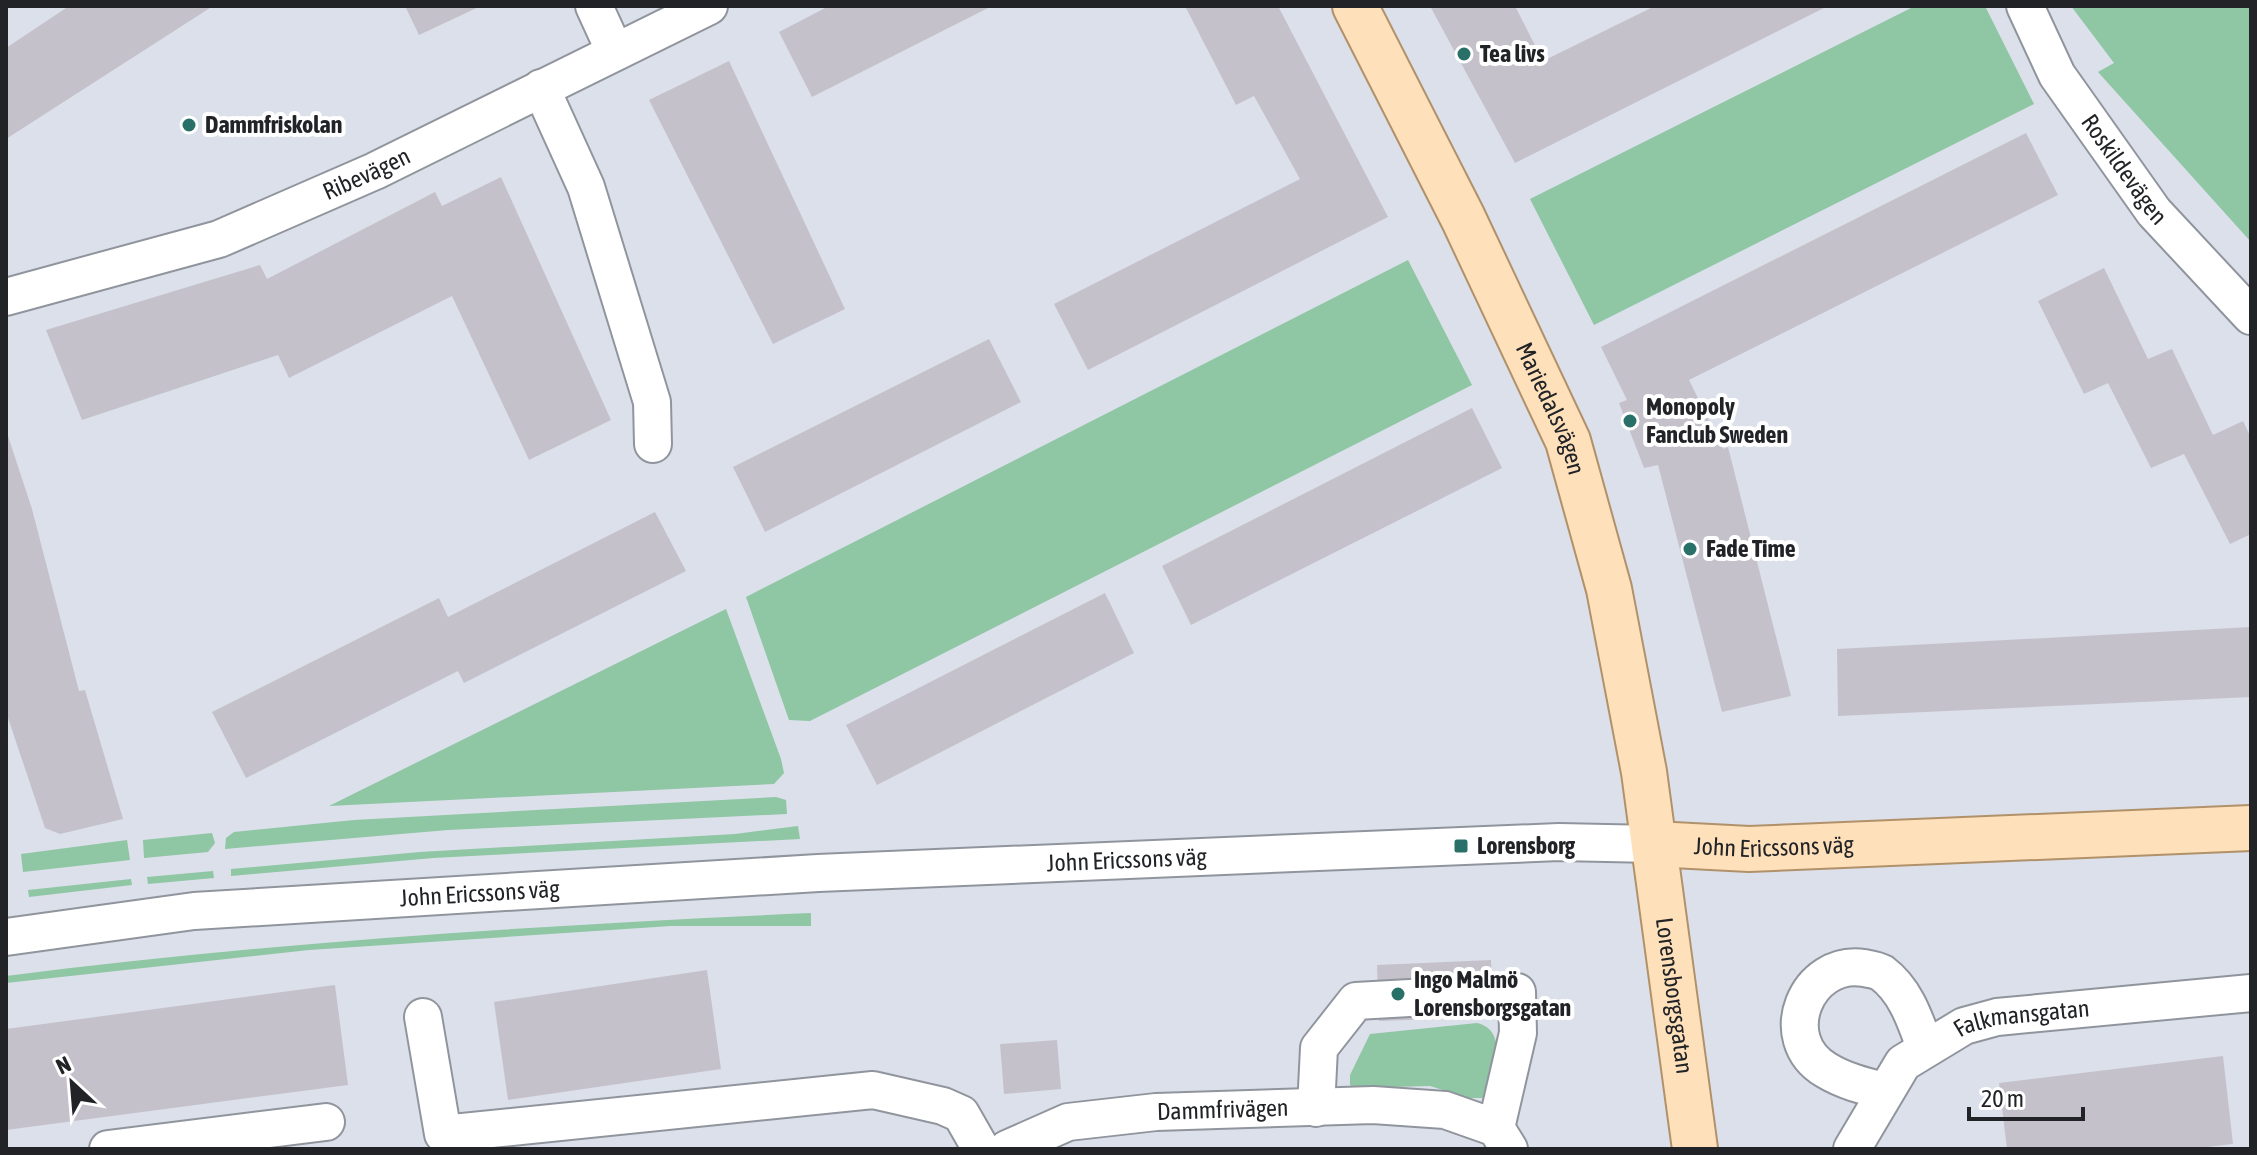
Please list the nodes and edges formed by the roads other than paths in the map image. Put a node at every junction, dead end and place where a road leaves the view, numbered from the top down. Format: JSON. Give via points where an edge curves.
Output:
{"nodes":[{"id":1,"x":594,"y":6,"type":"edge"},
{"id":2,"x":709,"y":6,"type":"edge"},
{"id":3,"x":1355,"y":6,"type":"edge"},
{"id":4,"x":2025,"y":6,"type":"edge"},
{"id":5,"x":615,"y":52,"type":"junction"},
{"id":6,"x":541,"y":88,"type":"junction"},
{"id":7,"x":6,"y":297,"type":"edge"},
{"id":8,"x":2251,"y":316,"type":"edge"},
{"id":9,"x":653,"y":444,"type":"dead end"},
{"id":10,"x":2251,"y":828,"type":"edge"},
{"id":11,"x":1654,"y":844,"type":"junction"},
{"id":12,"x":6,"y":937,"type":"edge"},
{"id":13,"x":2251,"y":993,"type":"edge"},
{"id":14,"x":423,"y":1017,"type":"dead end"},
{"id":15,"x":1925,"y":1047,"type":"junction"},
{"id":16,"x":1884,"y":1091,"type":"junction"},
{"id":17,"x":1316,"y":1108,"type":"junction"},
{"id":18,"x":326,"y":1122,"type":"dead end"},
{"id":19,"x":1502,"y":1138,"type":"edge"},
{"id":20,"x":108,"y":1149,"type":"edge"},
{"id":21,"x":981,"y":1149,"type":"edge"},
{"id":22,"x":1007,"y":1149,"type":"edge"},
{"id":23,"x":1695,"y":1149,"type":"edge"},
{"id":24,"x":1852,"y":1149,"type":"edge"}],
"edges":[{"from":1,"to":5,"type":"street"},
{"from":2,"to":5,"type":"street","name":"Ribevägen"},
{"from":3,"to":11,"type":"main road","name":"Mariedalsvägen","via":[[1568,441],[1609,589]]},
{"from":4,"to":8,"type":"street","name":"Roskildevägen","via":[[2057,75],[2154,212]]},
{"from":5,"to":6,"type":"street","name":"Ribevägen"},
{"from":6,"to":7,"type":"street","name":"Ribevägen","via":[[375,171],[219,239]]},
{"from":6,"to":9,"type":"street","via":[[586,187],[652,402]]},
{"from":10,"to":11,"type":"main road","name":"John Ericssons väg","via":[[1749,849]]},
{"from":11,"to":12,"type":"street","name":"John Ericssons väg","via":[[1559,842],[818,873],[194,911]]},
{"from":11,"to":23,"type":"main road","name":"Lorensborgsgatan"},
{"from":13,"to":15,"type":"street","name":"Falkmansgatan","via":[[1997,1017],[1964,1026]]},
{"from":14,"to":21,"type":"street","via":[[443,1134],[873,1090],[961,1114]]},
{"from":15,"to":16,"type":"street","name":"Falkmansgatan","via":[[1903,1063]]},
{"from":15,"to":16,"type":"street","via":[[1906,1000],[1880,971],[1851,966],[1823,976],[1805,996],[1797,1024],[1804,1048],[1823,1069]]},
{"from":16,"to":24,"type":"street","name":"Falkmansgatan"},
{"from":17,"to":19,"type":"street","name":"Dammfrivägen","via":[[1445,1110]]},
{"from":17,"to":19,"type":"street","via":[[1319,1048],[1356,1001],[1517,992],[1518,1033]]},
{"from":17,"to":22,"type":"street","name":"Dammfrivägen","via":[[1156,1112],[1068,1122]]},
{"from":18,"to":20,"type":"street"}]}
